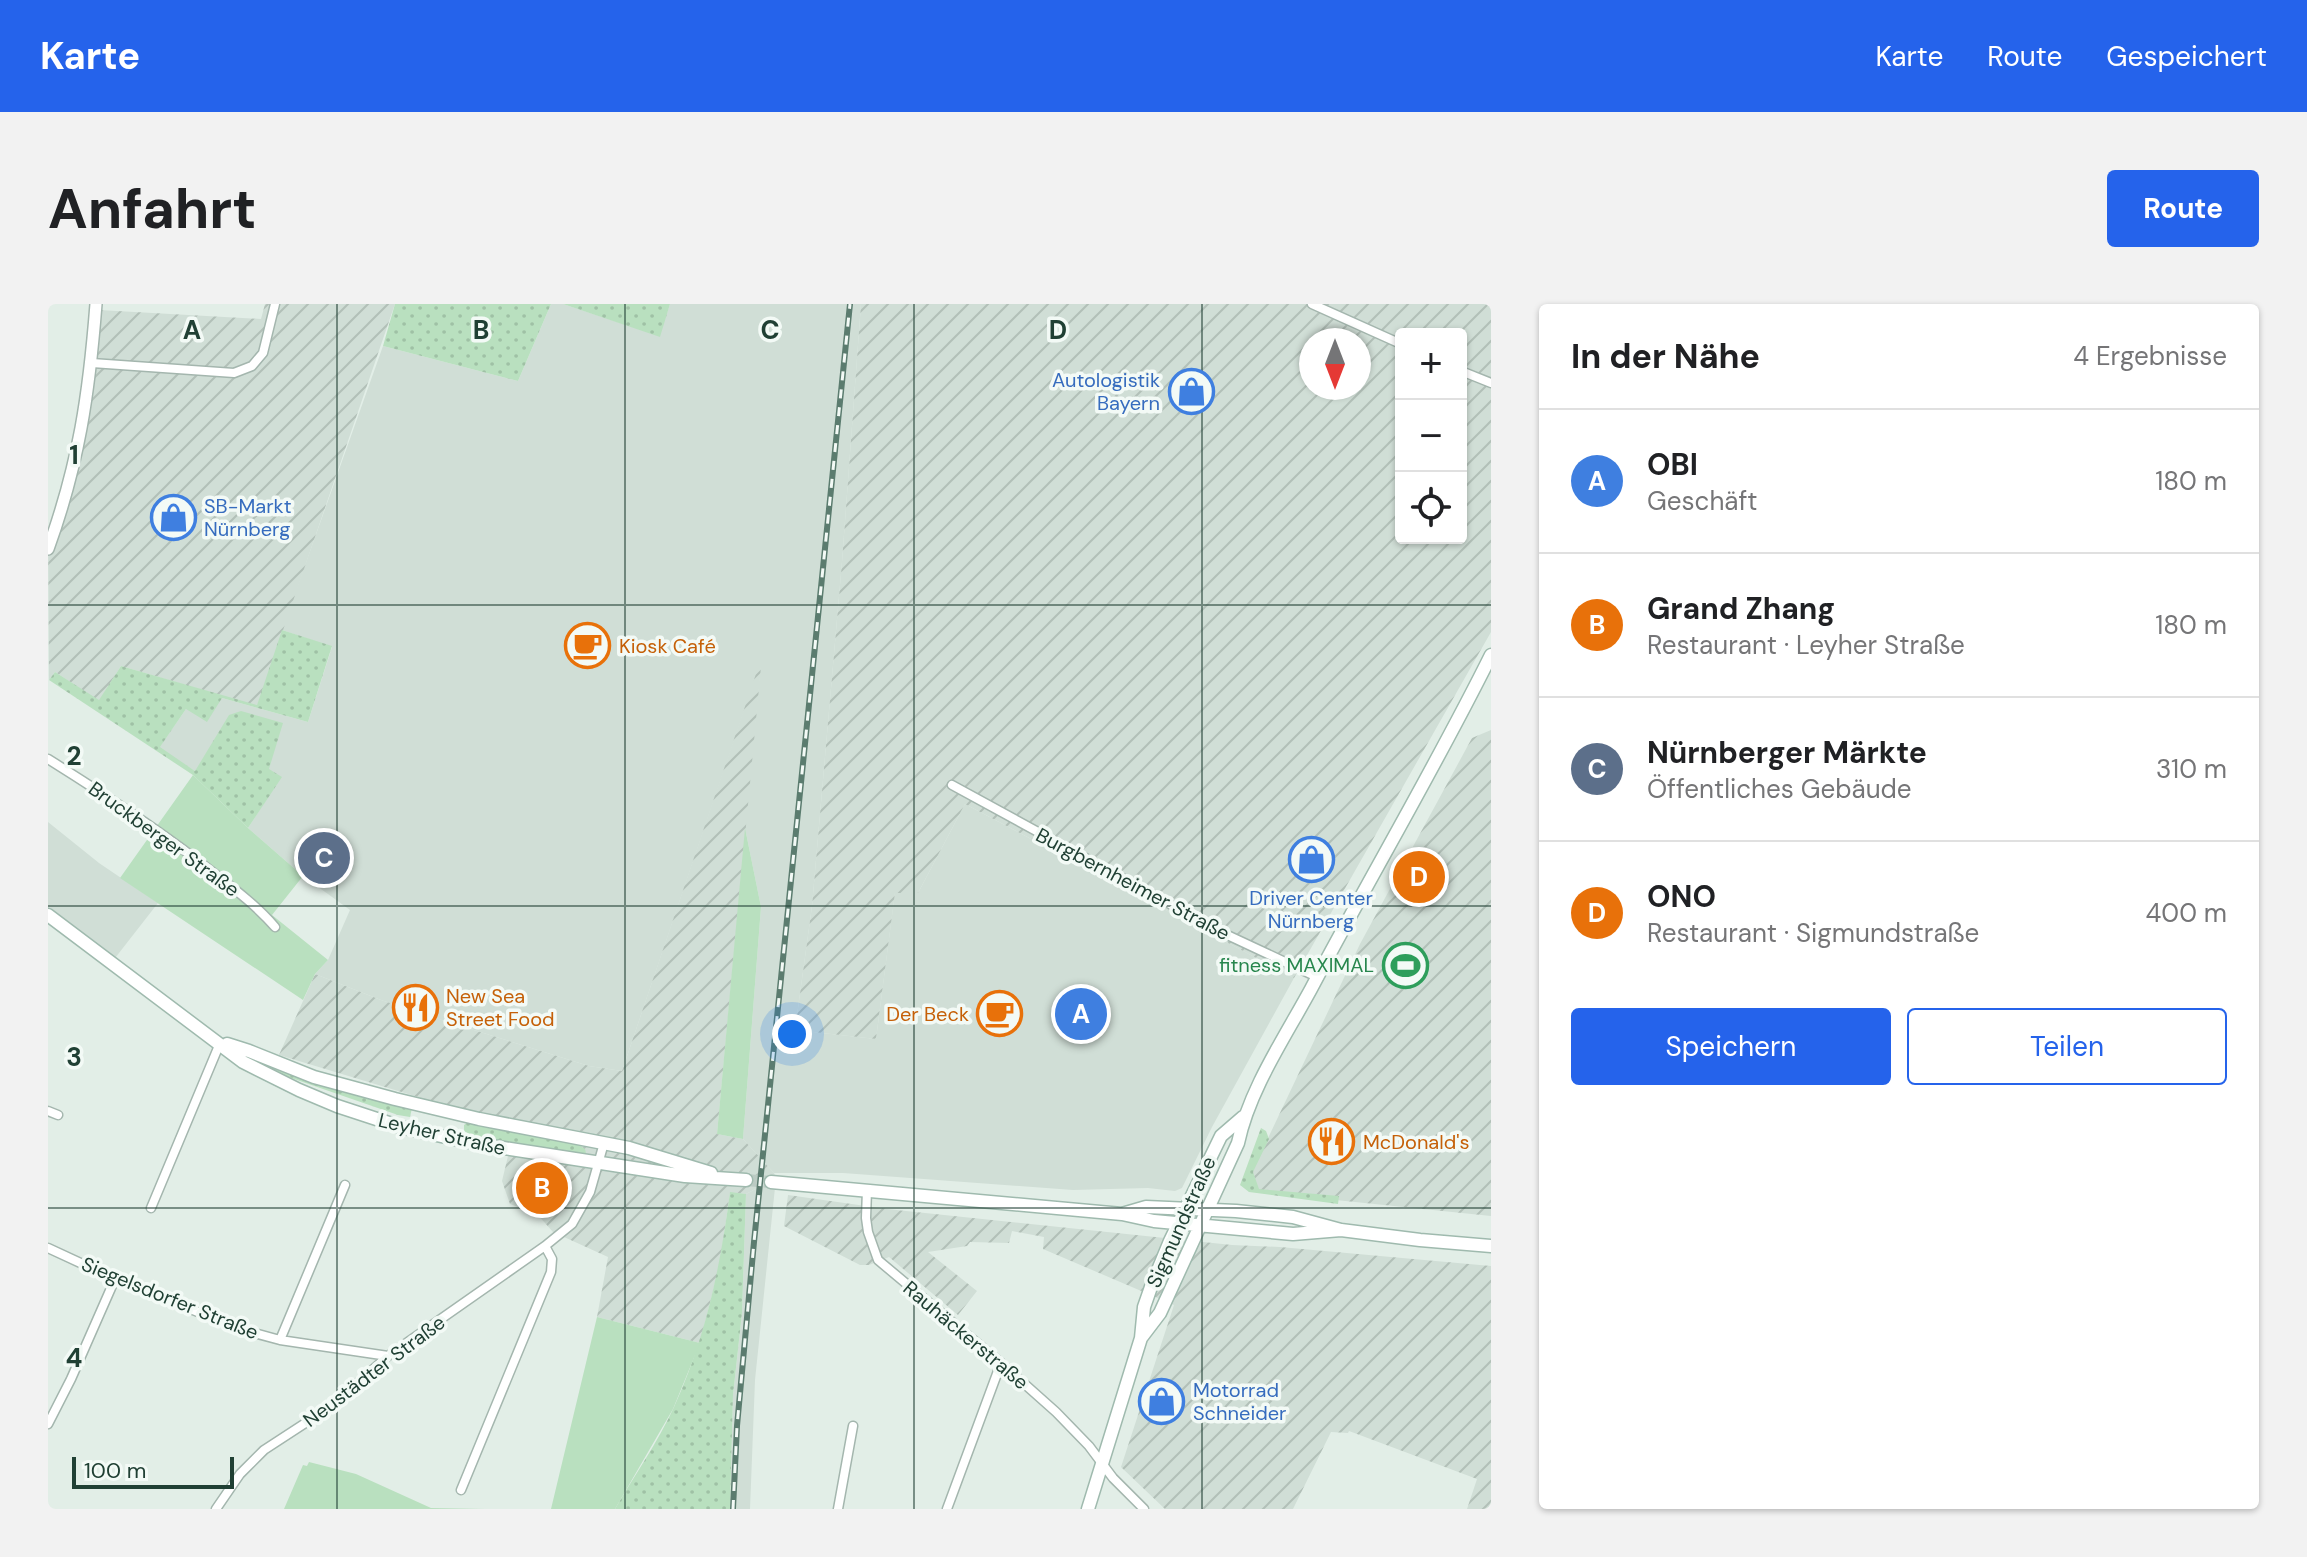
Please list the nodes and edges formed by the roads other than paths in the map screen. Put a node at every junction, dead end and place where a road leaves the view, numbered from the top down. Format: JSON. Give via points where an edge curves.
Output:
{"nodes":[{"id":1,"x":96,"y":304,"type":"edge"},
{"id":2,"x":275,"y":304,"type":"edge"},
{"id":3,"x":1312,"y":304,"type":"edge"},
{"id":4,"x":1395,"y":341,"type":"edge"},
{"id":5,"x":92,"y":363,"type":"junction"},
{"id":6,"x":1467,"y":373,"type":"edge"},
{"id":7,"x":1491,"y":383,"type":"edge"},
{"id":8,"x":48,"y":549,"type":"edge"},
{"id":9,"x":1491,"y":655,"type":"edge"},
{"id":10,"x":48,"y":759,"type":"edge"},
{"id":11,"x":952,"y":785,"type":"dead end"},
{"id":12,"x":48,"y":915,"type":"edge"},
{"id":13,"x":275,"y":927,"type":"dead end"},
{"id":14,"x":1317,"y":977,"type":"junction"},
{"id":15,"x":220,"y":1043,"type":"junction"},
{"id":16,"x":48,"y":1111,"type":"edge"},
{"id":17,"x":58,"y":1115,"type":"dead end"},
{"id":18,"x":1243,"y":1117,"type":"junction"},
{"id":19,"x":604,"y":1143,"type":"junction"},
{"id":20,"x":599,"y":1163,"type":"junction"},
{"id":21,"x":730,"y":1178,"type":"junction"},
{"id":22,"x":746,"y":1180,"type":"tunnel mouth"},
{"id":23,"x":771,"y":1182,"type":"tunnel mouth"},
{"id":24,"x":345,"y":1185,"type":"dead end"},
{"id":25,"x":867,"y":1190,"type":"junction"},
{"id":26,"x":151,"y":1208,"type":"dead end"},
{"id":27,"x":1186,"y":1208,"type":"junction"},
{"id":28,"x":1207,"y":1209,"type":"junction"},
{"id":29,"x":1122,"y":1214,"type":"junction"},
{"id":30,"x":1179,"y":1223,"type":"junction"},
{"id":31,"x":1199,"y":1225,"type":"junction"},
{"id":32,"x":1341,"y":1230,"type":"junction"},
{"id":33,"x":545,"y":1246,"type":"junction"},
{"id":34,"x":1491,"y":1246,"type":"edge"},
{"id":35,"x":48,"y":1248,"type":"edge"},
{"id":36,"x":115,"y":1279,"type":"junction"},
{"id":37,"x":1141,"y":1338,"type":"junction"},
{"id":38,"x":280,"y":1340,"type":"junction"},
{"id":39,"x":388,"y":1356,"type":"junction"},
{"id":40,"x":1001,"y":1363,"type":"junction"},
{"id":41,"x":48,"y":1424,"type":"edge"},
{"id":42,"x":853,"y":1426,"type":"dead end"},
{"id":43,"x":1102,"y":1463,"type":"junction"},
{"id":44,"x":461,"y":1490,"type":"dead end"},
{"id":45,"x":216,"y":1509,"type":"edge"},
{"id":46,"x":838,"y":1509,"type":"edge"},
{"id":47,"x":947,"y":1509,"type":"edge"},
{"id":48,"x":1088,"y":1509,"type":"edge"},
{"id":49,"x":1144,"y":1509,"type":"edge"}],
"edges":[{"from":1,"to":5,"type":"street"},
{"from":2,"to":5,"type":"street","via":[[263,353],[252,366],[234,373]]},
{"from":3,"to":4,"type":"street"},
{"from":5,"to":8,"type":"street","via":[[74,468]]},
{"from":6,"to":7,"type":"street"},
{"from":9,"to":14,"type":"main road","name":"Sigmundstraße"},
{"from":10,"to":13,"type":"street","name":"Bruckberger Straße","via":[[178,845]]},
{"from":11,"to":14,"type":"street","name":"Burgbernheimer Straße","via":[[1223,933]]},
{"from":12,"to":15,"type":"main road","name":"Leyher Straße"},
{"from":14,"to":18,"type":"main road","name":"Sigmundstraße"},
{"from":15,"to":19,"type":"main road","name":"Leyher Straße","via":[[395,1099]]},
{"from":15,"to":20,"type":"main road","name":"Leyher Straße","via":[[282,1082],[375,1119],[452,1139]]},
{"from":15,"to":26,"type":"street"},
{"from":16,"to":17,"type":"street"},
{"from":18,"to":27,"type":"main road","name":"Sigmundstraße","via":[[1221,1136]]},
{"from":18,"to":28,"type":"main road","name":"Sigmundstraße","via":[[1238,1143]]},
{"from":19,"to":20,"type":"street","name":"Neustädter Straße"},
{"from":19,"to":21,"type":"main road","name":"Leyher Straße"},
{"from":20,"to":21,"type":"main road","name":"Leyher Straße"},
{"from":20,"to":33,"type":"street","name":"Neustädter Straße","via":[[580,1213]]},
{"from":21,"to":22,"type":"main road","name":"Leyher Straße"},
{"from":23,"to":25,"type":"main road"},
{"from":24,"to":38,"type":"street"},
{"from":25,"to":29,"type":"main road"},
{"from":25,"to":40,"type":"street","name":"Rauhäckerstraße","via":[[868,1232],[878,1260]]},
{"from":27,"to":28,"type":"main road"},
{"from":27,"to":29,"type":"main road","via":[[1146,1207]]},
{"from":27,"to":30,"type":"main road","name":"Sigmundstraße"},
{"from":28,"to":31,"type":"main road","name":"Sigmundstraße"},
{"from":28,"to":32,"type":"main road","via":[[1293,1217]]},
{"from":29,"to":30,"type":"main road"},
{"from":30,"to":31,"type":"main road"},
{"from":30,"to":37,"type":"main road","name":"Sigmundstraße","via":[[1144,1307]]},
{"from":31,"to":32,"type":"main road","via":[[1293,1234]]},
{"from":31,"to":37,"type":"main road","name":"Sigmundstraße","via":[[1160,1313]]},
{"from":32,"to":34,"type":"main road"},
{"from":33,"to":39,"type":"street","name":"Neustädter Straße"},
{"from":33,"to":44,"type":"street","via":[[551,1272]]},
{"from":35,"to":36,"type":"street","name":"Siegelsdorfer Straße"},
{"from":36,"to":38,"type":"street","name":"Siegelsdorfer Straße"},
{"from":36,"to":41,"type":"street"},
{"from":37,"to":43,"type":"main road","name":"Sigmundstraße"},
{"from":38,"to":39,"type":"street","name":"Siegelsdorfer Straße"},
{"from":39,"to":45,"type":"street","name":"Neustädter Straße","via":[[333,1405],[264,1450]]},
{"from":40,"to":43,"type":"street","name":"Rauhäckerstraße","via":[[1075,1430]]},
{"from":40,"to":47,"type":"street"},
{"from":42,"to":46,"type":"street"},
{"from":43,"to":48,"type":"main road","name":"Sigmundstraße"},
{"from":43,"to":49,"type":"street","name":"Rauhäckerstraße"}]}
